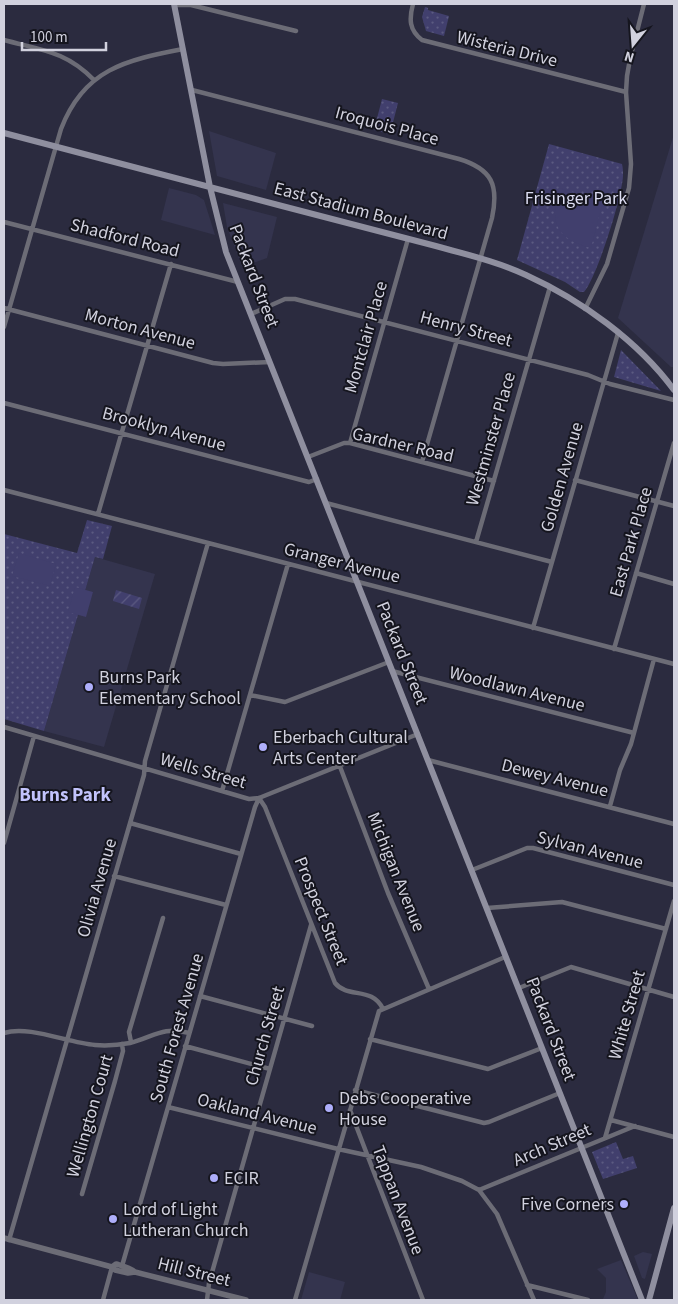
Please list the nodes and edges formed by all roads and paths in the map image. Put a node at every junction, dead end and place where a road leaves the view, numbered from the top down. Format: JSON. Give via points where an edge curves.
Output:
{"nodes":[{"id":1,"x":175,"y":4,"type":"edge"},
{"id":2,"x":413,"y":4,"type":"edge"},
{"id":3,"x":644,"y":4,"type":"edge"},
{"id":4,"x":296,"y":31,"type":"dead end"},
{"id":5,"x":4,"y":40,"type":"edge"},
{"id":6,"x":183,"y":49,"type":"junction"},
{"id":7,"x":94,"y":80,"type":"junction"},
{"id":8,"x":192,"y":90,"type":"junction"},
{"id":9,"x":626,"y":92,"type":"junction"},
{"id":10,"x":4,"y":133,"type":"edge"},
{"id":11,"x":56,"y":147,"type":"junction"},
{"id":12,"x":210,"y":187,"type":"junction"},
{"id":13,"x":4,"y":222,"type":"edge"},
{"id":14,"x":32,"y":229,"type":"junction"},
{"id":15,"x":408,"y":239,"type":"junction"},
{"id":16,"x":480,"y":258,"type":"junction"},
{"id":17,"x":171,"y":264,"type":"junction"},
{"id":18,"x":238,"y":282,"type":"junction"},
{"id":19,"x":550,"y":287,"type":"junction"},
{"id":20,"x":6,"y":309,"type":"edge"},
{"id":21,"x":585,"y":309,"type":"junction"},
{"id":22,"x":251,"y":314,"type":"junction"},
{"id":23,"x":384,"y":323,"type":"junction"},
{"id":24,"x":4,"y":328,"type":"edge"},
{"id":25,"x":618,"y":333,"type":"junction"},
{"id":26,"x":456,"y":341,"type":"junction"},
{"id":27,"x":147,"y":345,"type":"junction"},
{"id":28,"x":528,"y":360,"type":"junction"},
{"id":29,"x":270,"y":362,"type":"junction"},
{"id":30,"x":604,"y":381,"type":"junction"},
{"id":31,"x":674,"y":390,"type":"edge"},
{"id":32,"x":674,"y":400,"type":"edge"},
{"id":33,"x":4,"y":403,"type":"edge"},
{"id":34,"x":122,"y":433,"type":"junction"},
{"id":35,"x":350,"y":443,"type":"junction"},
{"id":36,"x":674,"y":443,"type":"edge"},
{"id":37,"x":308,"y":457,"type":"junction"},
{"id":38,"x":422,"y":462,"type":"junction"},
{"id":39,"x":317,"y":479,"type":"junction"},
{"id":40,"x":576,"y":480,"type":"junction"},
{"id":41,"x":494,"y":481,"type":"junction"},
{"id":42,"x":4,"y":490,"type":"edge"},
{"id":43,"x":657,"y":502,"type":"junction"},
{"id":44,"x":326,"y":503,"type":"junction"},
{"id":45,"x":674,"y":506,"type":"edge"},
{"id":46,"x":98,"y":514,"type":"junction"},
{"id":47,"x":476,"y":542,"type":"junction"},
{"id":48,"x":208,"y":543,"type":"junction"},
{"id":49,"x":552,"y":562,"type":"junction"},
{"id":50,"x":288,"y":564,"type":"junction"},
{"id":51,"x":636,"y":573,"type":"junction"},
{"id":52,"x":357,"y":581,"type":"junction"},
{"id":53,"x":674,"y":584,"type":"edge"},
{"id":54,"x":533,"y":628,"type":"junction"},
{"id":55,"x":614,"y":649,"type":"junction"},
{"id":56,"x":654,"y":659,"type":"junction"},
{"id":57,"x":389,"y":662,"type":"junction"},
{"id":58,"x":674,"y":664,"type":"edge"},
{"id":59,"x":392,"y":671,"type":"junction"},
{"id":60,"x":250,"y":695,"type":"junction"},
{"id":61,"x":4,"y":727,"type":"edge"},
{"id":62,"x":418,"y":734,"type":"junction"},
{"id":63,"x":634,"y":734,"type":"junction"},
{"id":64,"x":34,"y":736,"type":"junction"},
{"id":65,"x":428,"y":760,"type":"junction"},
{"id":66,"x":339,"y":764,"type":"junction"},
{"id":67,"x":144,"y":769,"type":"junction"},
{"id":68,"x":222,"y":791,"type":"junction"},
{"id":69,"x":259,"y":798,"type":"junction"},
{"id":70,"x":610,"y":806,"type":"junction"},
{"id":71,"x":130,"y":823,"type":"junction"},
{"id":72,"x":674,"y":824,"type":"edge"},
{"id":73,"x":4,"y":843,"type":"edge"},
{"id":74,"x":241,"y":854,"type":"junction"},
{"id":75,"x":472,"y":870,"type":"junction"},
{"id":76,"x":114,"y":876,"type":"junction"},
{"id":77,"x":674,"y":886,"type":"edge"},
{"id":78,"x":674,"y":901,"type":"edge"},
{"id":79,"x":226,"y":905,"type":"junction"},
{"id":80,"x":487,"y":908,"type":"junction"},
{"id":81,"x":163,"y":918,"type":"dead end"},
{"id":82,"x":311,"y":925,"type":"junction"},
{"id":83,"x":666,"y":929,"type":"junction"},
{"id":84,"x":505,"y":957,"type":"junction"},
{"id":85,"x":519,"y":988,"type":"junction"},
{"id":86,"x":429,"y":989,"type":"junction"},
{"id":87,"x":649,"y":990,"type":"junction"},
{"id":88,"x":200,"y":996,"type":"junction"},
{"id":89,"x":674,"y":997,"type":"edge"},
{"id":90,"x":383,"y":1009,"type":"junction"},
{"id":91,"x":284,"y":1018,"type":"junction"},
{"id":92,"x":312,"y":1026,"type":"dead end"},
{"id":93,"x":4,"y":1033,"type":"edge"},
{"id":94,"x":189,"y":1033,"type":"junction"},
{"id":95,"x":370,"y":1039,"type":"junction"},
{"id":96,"x":67,"y":1040,"type":"junction"},
{"id":97,"x":131,"y":1042,"type":"junction"},
{"id":98,"x":122,"y":1044,"type":"junction"},
{"id":99,"x":185,"y":1046,"type":"junction"},
{"id":100,"x":542,"y":1048,"type":"junction"},
{"id":101,"x":270,"y":1069,"type":"junction"},
{"id":102,"x":355,"y":1090,"type":"junction"},
{"id":103,"x":560,"y":1093,"type":"junction"},
{"id":104,"x":168,"y":1107,"type":"junction"},
{"id":105,"x":350,"y":1109,"type":"junction"},
{"id":106,"x":611,"y":1120,"type":"junction"},
{"id":107,"x":635,"y":1126,"type":"junction"},
{"id":108,"x":253,"y":1128,"type":"junction"},
{"id":109,"x":674,"y":1137,"type":"edge"},
{"id":110,"x":605,"y":1138,"type":"junction"},
{"id":111,"x":581,"y":1147,"type":"junction"},
{"id":112,"x":338,"y":1149,"type":"junction"},
{"id":113,"x":366,"y":1155,"type":"junction"},
{"id":114,"x":479,"y":1190,"type":"junction"},
{"id":115,"x":82,"y":1194,"type":"dead end"},
{"id":116,"x":674,"y":1208,"type":"edge"},
{"id":117,"x":6,"y":1239,"type":"edge"},
{"id":118,"x":122,"y":1266,"type":"junction"},
{"id":119,"x":113,"y":1268,"type":"junction"},
{"id":120,"x":134,"y":1272,"type":"junction"},
{"id":121,"x":527,"y":1285,"type":"junction"},
{"id":122,"x":208,"y":1291,"type":"junction"},
{"id":123,"x":103,"y":1300,"type":"edge"},
{"id":124,"x":207,"y":1300,"type":"edge"},
{"id":125,"x":246,"y":1300,"type":"edge"},
{"id":126,"x":295,"y":1300,"type":"edge"},
{"id":127,"x":423,"y":1300,"type":"edge"},
{"id":128,"x":534,"y":1300,"type":"edge"},
{"id":129,"x":588,"y":1300,"type":"edge"},
{"id":130,"x":642,"y":1300,"type":"edge"},
{"id":131,"x":649,"y":1300,"type":"edge"}],
"edges":[{"from":1,"to":4,"type":"street","via":[[191,5]]},
{"from":1,"to":6,"type":"main road","name":"Packard Street"},
{"from":2,"to":9,"type":"street","name":"Wisteria Drive","via":[[410,22],[415,35],[422,40]]},
{"from":3,"to":9,"type":"street","via":[[630,59]]},
{"from":5,"to":7,"type":"street","via":[[65,57],[83,68]]},
{"from":6,"to":7,"type":"street","via":[[129,61]]},
{"from":6,"to":8,"type":"main road","name":"Packard Street"},
{"from":7,"to":11,"type":"street","via":[[74,102]]},
{"from":8,"to":12,"type":"main road","name":"Packard Street"},
{"from":8,"to":16,"type":"street","name":"Iroquois Place","via":[[476,166],[489,176],[495,197]]},
{"from":9,"to":21,"type":"street","via":[[631,164],[629,188],[607,264]]},
{"from":10,"to":11,"type":"main road","name":"East Stadium Boulevard"},
{"from":11,"to":12,"type":"main road","name":"East Stadium Boulevard"},
{"from":11,"to":14,"type":"street"},
{"from":12,"to":15,"type":"main road","name":"East Stadium Boulevard"},
{"from":12,"to":18,"type":"main road","name":"Packard Street","via":[[221,238]]},
{"from":13,"to":14,"type":"street","name":"Shadford Road"},
{"from":14,"to":17,"type":"street","name":"Shadford Road"},
{"from":14,"to":20,"type":"street"},
{"from":15,"to":16,"type":"main road","name":"East Stadium Boulevard"},
{"from":15,"to":23,"type":"street","name":"Montclair Place"},
{"from":16,"to":19,"type":"main road","name":"East Stadium Boulevard"},
{"from":16,"to":26,"type":"street","name":"Iroquois Place"},
{"from":17,"to":18,"type":"street","name":"Shadford Road"},
{"from":17,"to":27,"type":"street"},
{"from":18,"to":22,"type":"main road","name":"Packard Street"},
{"from":19,"to":21,"type":"main road","name":"East Stadium Boulevard"},
{"from":19,"to":28,"type":"street","name":"Westminster Place"},
{"from":20,"to":24,"type":"street"},
{"from":20,"to":27,"type":"street","name":"Morton Avenue"},
{"from":21,"to":25,"type":"main road","name":"East Stadium Boulevard"},
{"from":22,"to":23,"type":"street","name":"Henry Street","via":[[290,298]]},
{"from":22,"to":29,"type":"main road","name":"Packard Street"},
{"from":23,"to":26,"type":"street","name":"Henry Street"},
{"from":23,"to":35,"type":"street","name":"Montclair Place"},
{"from":25,"to":30,"type":"street","name":"Golden Avenue"},
{"from":25,"to":31,"type":"main road","name":"East Stadium Boulevard","via":[[652,364]]},
{"from":26,"to":28,"type":"street","name":"Henry Street"},
{"from":26,"to":38,"type":"street","name":"Iroquois Place"},
{"from":27,"to":29,"type":"street","name":"Morton Avenue","via":[[213,363]]},
{"from":27,"to":34,"type":"street"},
{"from":28,"to":30,"type":"street","name":"Henry Street"},
{"from":28,"to":41,"type":"street","name":"Westminster Place"},
{"from":29,"to":37,"type":"main road","name":"Packard Street"},
{"from":30,"to":32,"type":"street","name":"Henry Street"},
{"from":30,"to":40,"type":"street","name":"Golden Avenue"},
{"from":33,"to":34,"type":"street","name":"Brooklyn Avenue"},
{"from":34,"to":39,"type":"street","name":"Brooklyn Avenue","via":[[309,482]]},
{"from":34,"to":46,"type":"street"},
{"from":35,"to":37,"type":"street","name":"Gardner Road"},
{"from":35,"to":38,"type":"street","name":"Gardner Road"},
{"from":36,"to":43,"type":"street","name":"East Park Place"},
{"from":37,"to":39,"type":"main road","name":"Packard Street"},
{"from":38,"to":41,"type":"street","name":"Gardner Road"},
{"from":39,"to":44,"type":"main road","name":"Packard Street"},
{"from":40,"to":43,"type":"street"},
{"from":40,"to":49,"type":"street","name":"Golden Avenue"},
{"from":41,"to":47,"type":"street","name":"Westminster Place"},
{"from":42,"to":46,"type":"street","name":"Granger Avenue"},
{"from":43,"to":45,"type":"street"},
{"from":43,"to":51,"type":"street","name":"East Park Place"},
{"from":44,"to":47,"type":"street"},
{"from":44,"to":52,"type":"main road","name":"Packard Street"},
{"from":46,"to":48,"type":"street","name":"Granger Avenue"},
{"from":47,"to":49,"type":"street"},
{"from":48,"to":50,"type":"street","name":"Granger Avenue"},
{"from":48,"to":67,"type":"street","name":"Olivia Avenue"},
{"from":49,"to":54,"type":"street","name":"Golden Avenue"},
{"from":50,"to":52,"type":"street","name":"Granger Avenue"},
{"from":50,"to":60,"type":"street"},
{"from":51,"to":53,"type":"street"},
{"from":51,"to":55,"type":"street","name":"East Park Place"},
{"from":52,"to":54,"type":"street","name":"Granger Avenue"},
{"from":52,"to":57,"type":"main road","name":"Packard Street"},
{"from":54,"to":55,"type":"street","name":"Granger Avenue"},
{"from":55,"to":56,"type":"street","name":"Granger Avenue"},
{"from":56,"to":58,"type":"street","name":"Granger Avenue"},
{"from":56,"to":63,"type":"street"},
{"from":57,"to":59,"type":"main road","name":"Packard Street"},
{"from":57,"to":60,"type":"street","via":[[281,703]]},
{"from":59,"to":62,"type":"main road","name":"Packard Street"},
{"from":59,"to":63,"type":"street","name":"Woodlawn Avenue"},
{"from":60,"to":68,"type":"street"},
{"from":61,"to":64,"type":"street","name":"Wells Street"},
{"from":62,"to":65,"type":"main road","name":"Packard Street"},
{"from":62,"to":66,"type":"street","name":"Wells Street"},
{"from":63,"to":70,"type":"street"},
{"from":64,"to":67,"type":"street","name":"Wells Street"},
{"from":64,"to":73,"type":"street"},
{"from":65,"to":70,"type":"street","name":"Dewey Avenue"},
{"from":65,"to":75,"type":"main road","name":"Packard Street"},
{"from":66,"to":69,"type":"street","name":"Wells Street"},
{"from":66,"to":86,"type":"street","name":"Michigan Avenue"},
{"from":67,"to":68,"type":"street","name":"Wells Street"},
{"from":67,"to":71,"type":"street","name":"Olivia Avenue"},
{"from":68,"to":69,"type":"street","name":"Wells Street","via":[[249,799]]},
{"from":69,"to":74,"type":"street","name":"South Forest Avenue"},
{"from":69,"to":82,"type":"street","name":"Prospect Street"},
{"from":70,"to":72,"type":"street","name":"Dewey Avenue"},
{"from":71,"to":74,"type":"street"},
{"from":71,"to":76,"type":"street","name":"Olivia Avenue"},
{"from":74,"to":79,"type":"street","name":"South Forest Avenue"},
{"from":75,"to":77,"type":"street","name":"Sylvan Avenue","via":[[533,848]]},
{"from":75,"to":80,"type":"main road","name":"Packard Street"},
{"from":76,"to":79,"type":"street"},
{"from":76,"to":96,"type":"street","name":"Olivia Avenue"},
{"from":78,"to":83,"type":"street","name":"White Street"},
{"from":79,"to":88,"type":"street","name":"South Forest Avenue"},
{"from":80,"to":83,"type":"street","via":[[562,902]]},
{"from":80,"to":84,"type":"main road","name":"Packard Street"},
{"from":81,"to":97,"type":"street","name":"Wellington Court","via":[[129,1032]]},
{"from":82,"to":90,"type":"street","name":"Prospect Street","via":[[338,986],[373,996]]},
{"from":82,"to":91,"type":"street","name":"Church Street"},
{"from":83,"to":87,"type":"street","name":"White Street"},
{"from":84,"to":85,"type":"main road","name":"Packard Street"},
{"from":84,"to":86,"type":"street"},
{"from":85,"to":87,"type":"street","via":[[571,967]]},
{"from":85,"to":100,"type":"main road","name":"Packard Street"},
{"from":86,"to":90,"type":"street"},
{"from":87,"to":89,"type":"street"},
{"from":87,"to":106,"type":"street","name":"White Street"},
{"from":88,"to":91,"type":"street"},
{"from":88,"to":94,"type":"street","name":"South Forest Avenue"},
{"from":90,"to":95,"type":"street","via":[[377,1013]]},
{"from":91,"to":92,"type":"street"},
{"from":91,"to":101,"type":"street","name":"Church Street"},
{"from":93,"to":96,"type":"street","via":[[20,1030]]},
{"from":94,"to":97,"type":"street","via":[[168,1030]]},
{"from":94,"to":99,"type":"street","name":"South Forest Avenue"},
{"from":95,"to":100,"type":"street","via":[[488,1069]]},
{"from":95,"to":102,"type":"street"},
{"from":96,"to":98,"type":"street","via":[[94,1045]]},
{"from":96,"to":117,"type":"street","name":"Olivia Avenue"},
{"from":97,"to":98,"type":"street"},
{"from":98,"to":115,"type":"street","name":"Wellington Court","via":[[115,1081]]},
{"from":99,"to":101,"type":"street"},
{"from":99,"to":104,"type":"street","name":"South Forest Avenue"},
{"from":100,"to":103,"type":"main road","name":"Packard Street"},
{"from":101,"to":108,"type":"street","name":"Church Street"},
{"from":102,"to":103,"type":"street","via":[[484,1123]]},
{"from":102,"to":105,"type":"street"},
{"from":103,"to":111,"type":"main road","name":"Packard Street"},
{"from":104,"to":108,"type":"street","name":"Oakland Avenue"},
{"from":104,"to":118,"type":"street","name":"South Forest Avenue"},
{"from":105,"to":112,"type":"street"},
{"from":105,"to":113,"type":"street","name":"Tappan Avenue"},
{"from":106,"to":107,"type":"street","name":"Arch Street"},
{"from":106,"to":110,"type":"street","name":"White Street"},
{"from":107,"to":109,"type":"street","name":"Arch Street"},
{"from":107,"to":110,"type":"street","name":"Arch Street"},
{"from":108,"to":112,"type":"street","name":"Oakland Avenue"},
{"from":108,"to":122,"type":"street","name":"Church Street"},
{"from":110,"to":111,"type":"street","name":"Arch Street"},
{"from":111,"to":114,"type":"street","name":"Arch Street"},
{"from":111,"to":130,"type":"main road","name":"Packard Street"},
{"from":112,"to":113,"type":"street","name":"Oakland Avenue"},
{"from":112,"to":126,"type":"street"},
{"from":113,"to":114,"type":"street","name":"Oakland Avenue","via":[[421,1167]]},
{"from":113,"to":127,"type":"street","name":"Tappan Avenue"},
{"from":114,"to":121,"type":"street","name":"Oakland Avenue","via":[[497,1214]]},
{"from":116,"to":131,"type":"main road"},
{"from":117,"to":119,"type":"street","name":"Hill Street"},
{"from":118,"to":119,"type":"street","name":"Hill Street","via":[[116,1264]]},
{"from":118,"to":120,"type":"street","name":"Hill Street"},
{"from":119,"to":120,"type":"street","name":"Hill Street"},
{"from":119,"to":123,"type":"street"},
{"from":120,"to":122,"type":"street","name":"Hill Street"},
{"from":121,"to":128,"type":"street","name":"Oakland Avenue"},
{"from":121,"to":129,"type":"street"},
{"from":122,"to":124,"type":"street","name":"Church Street"},
{"from":122,"to":125,"type":"street","name":"Hill Street"}]}
